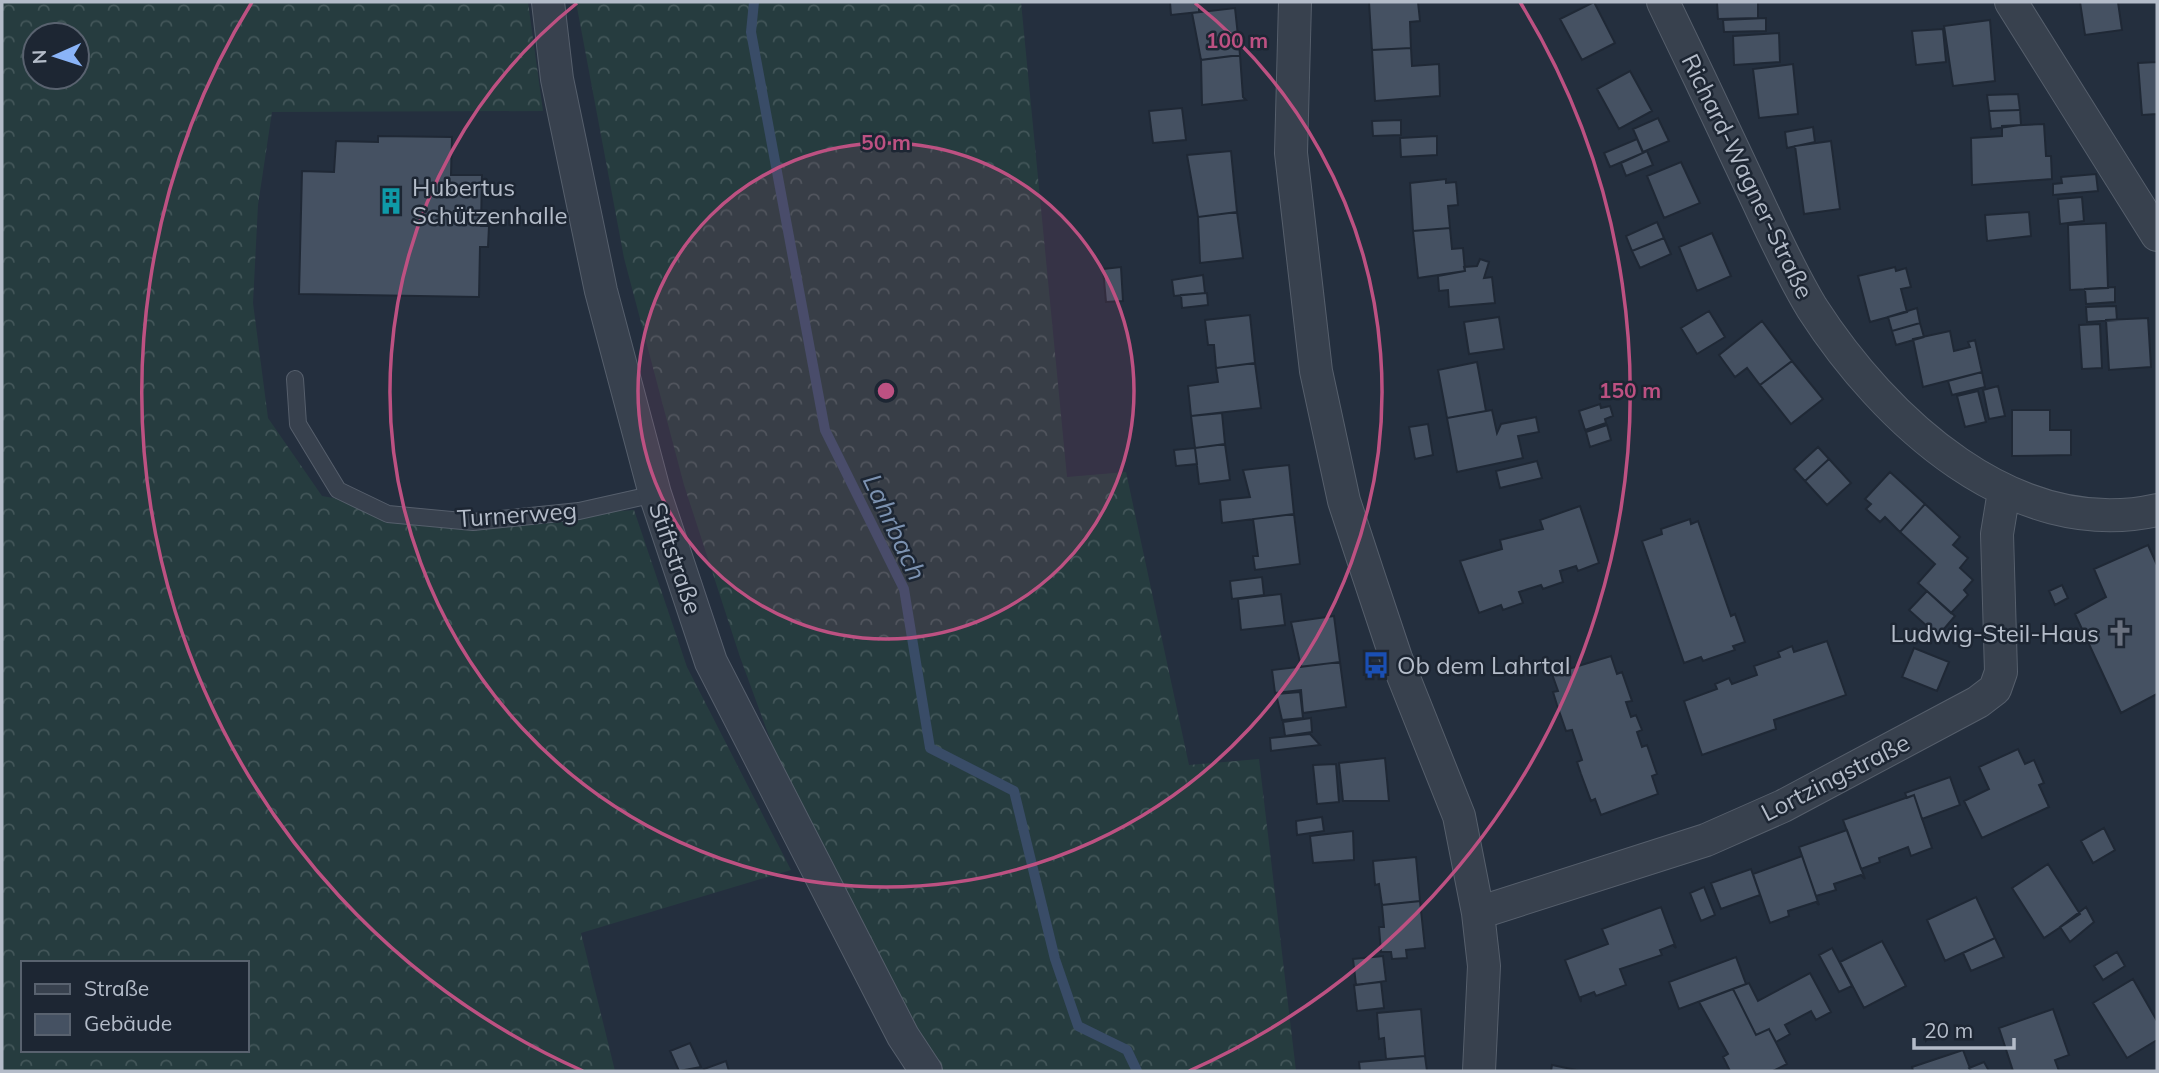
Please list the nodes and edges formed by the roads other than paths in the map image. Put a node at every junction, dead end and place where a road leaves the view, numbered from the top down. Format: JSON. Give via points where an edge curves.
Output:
{"nodes":[{"id":1,"x":548,"y":2,"type":"edge"},
{"id":2,"x":1295,"y":2,"type":"edge"},
{"id":3,"x":1663,"y":2,"type":"edge"},
{"id":4,"x":2011,"y":2,"type":"edge"},
{"id":5,"x":2157,"y":235,"type":"edge"},
{"id":6,"x":295,"y":379,"type":"dead end"},
{"id":7,"x":2004,"y":491,"type":"junction"},
{"id":8,"x":654,"y":494,"type":"junction"},
{"id":9,"x":2157,"y":510,"type":"edge"},
{"id":10,"x":1478,"y":913,"type":"junction"},
{"id":11,"x":926,"y":1071,"type":"edge"},
{"id":12,"x":1479,"y":1071,"type":"edge"}],
"edges":[{"from":1,"to":8,"type":"street","name":"Stiftstraße","via":[[557,79],[601,291]]},
{"from":2,"to":10,"type":"street","via":[[1291,153],[1325,421],[1344,501],[1392,646],[1459,816]]},
{"from":3,"to":7,"type":"street","name":"Richard-Wagner-Straße","via":[[1813,309],[1903,417],[1947,457]]},
{"from":4,"to":5,"type":"street"},
{"from":6,"to":8,"type":"lane","name":"Turnerweg","via":[[298,424],[338,490],[388,514],[473,522],[579,511]]},
{"from":7,"to":9,"type":"street","name":"Richard-Wagner-Straße","via":[[2051,509],[2099,516]]},
{"from":7,"to":10,"type":"street","name":"Lortzingstraße","via":[[1997,534],[2001,672],[1995,688],[1978,702],[1783,806],[1706,840]]},
{"from":8,"to":11,"type":"street","name":"Stiftstraße","via":[[711,662],[903,1036]]},
{"from":10,"to":12,"type":"street","via":[[1484,966]]}]}
